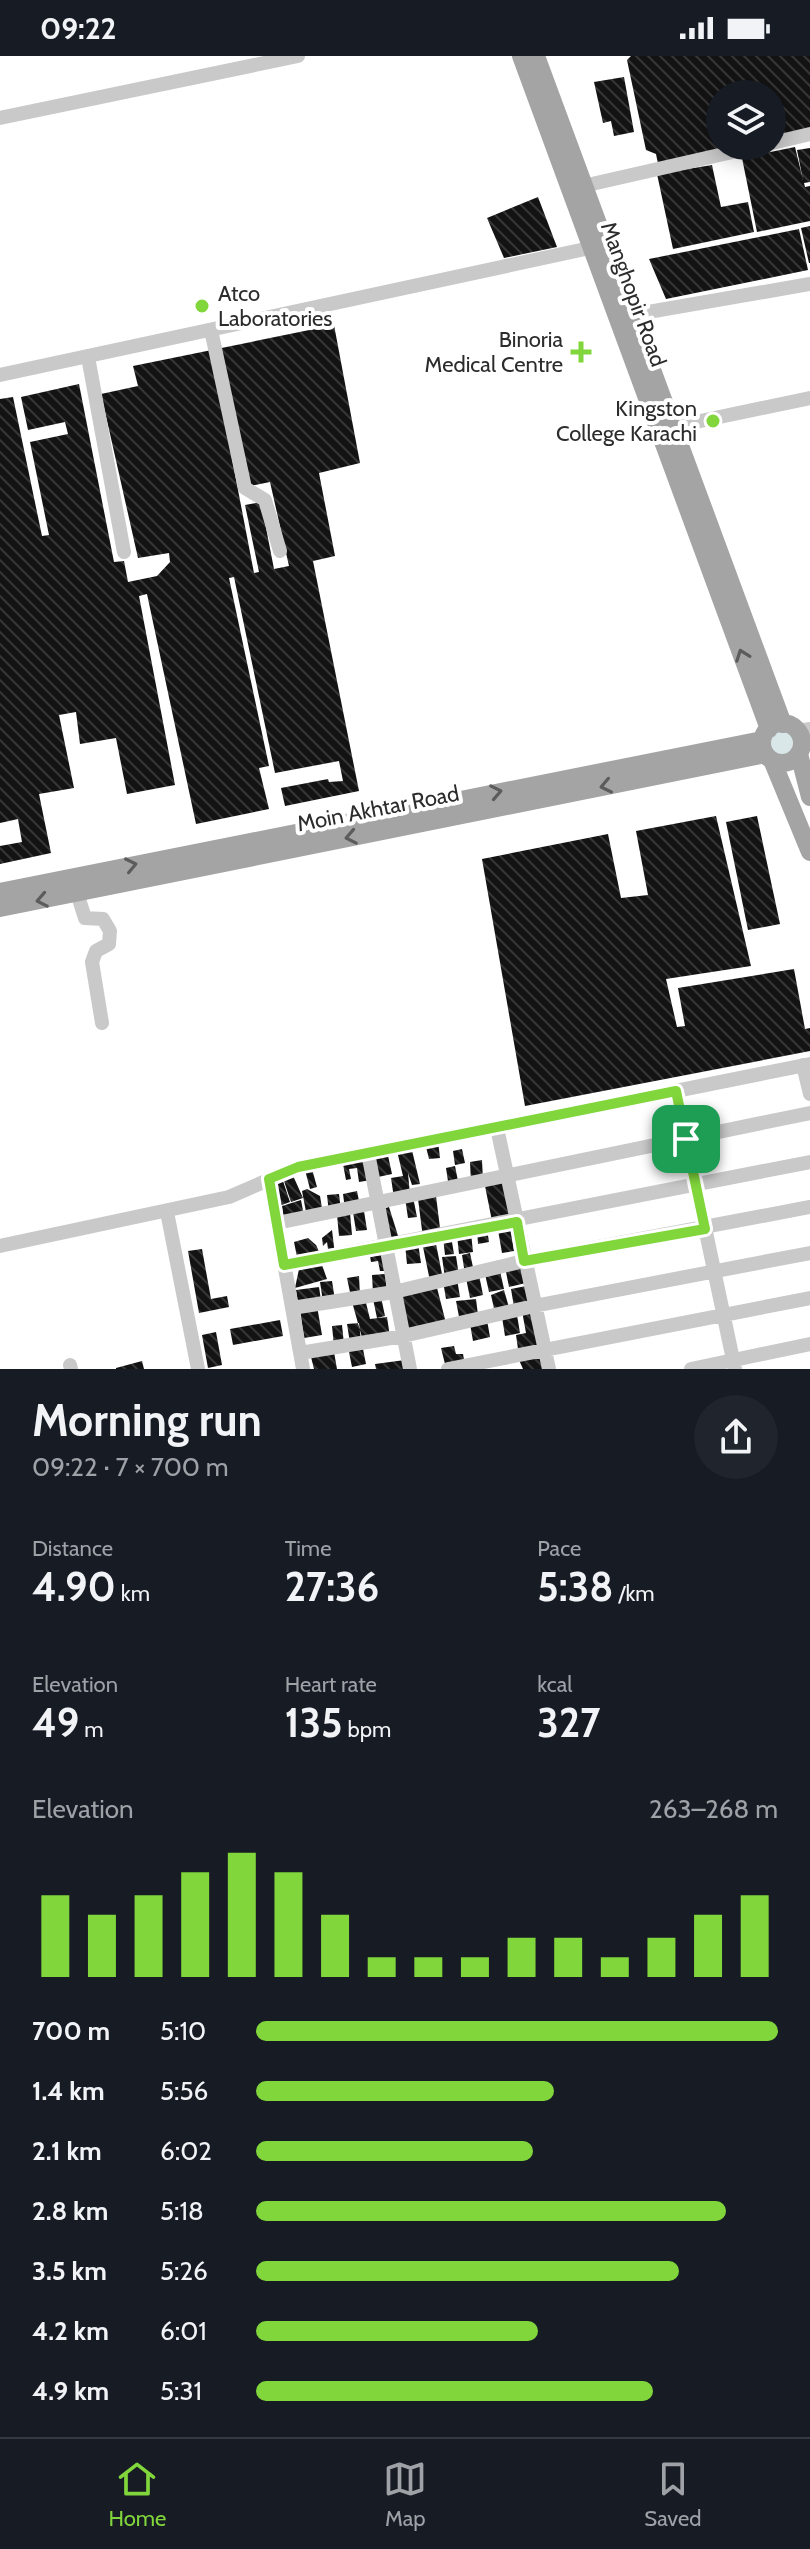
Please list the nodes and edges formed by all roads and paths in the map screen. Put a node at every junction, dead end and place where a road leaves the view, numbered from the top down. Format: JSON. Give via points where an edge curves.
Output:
{"nodes":[{"id":1,"x":298,"y":56,"type":"edge"},
{"id":2,"x":521,"y":56,"type":"edge"},
{"id":3,"x":536,"y":56,"type":"edge"},
{"id":4,"x":0,"y":118,"type":"edge"},
{"id":5,"x":810,"y":134,"type":"edge"},
{"id":6,"x":786,"y":140,"type":"edge"},
{"id":7,"x":706,"y":158,"type":"edge"},
{"id":8,"x":583,"y":186,"type":"junction"},
{"id":9,"x":590,"y":248,"type":"junction"},
{"id":10,"x":810,"y":284,"type":"edge"},
{"id":11,"x":631,"y":315,"type":"junction"},
{"id":12,"x":211,"y":330,"type":"junction"},
{"id":13,"x":88,"y":357,"type":"junction"},
{"id":14,"x":0,"y":375,"type":"edge"},
{"id":15,"x":810,"y":398,"type":"edge"},
{"id":16,"x":672,"y":427,"type":"junction"},
{"id":17,"x":280,"y":551,"type":"dead end"},
{"id":18,"x":124,"y":552,"type":"dead end"},
{"id":19,"x":787,"y":741,"type":"edge"},
{"id":20,"x":809,"y":794,"type":"edge"},
{"id":21,"x":786,"y":798,"type":"junction"},
{"id":22,"x":441,"y":811,"type":"junction"},
{"id":23,"x":810,"y":852,"type":"edge"},
{"id":24,"x":0,"y":892,"type":"edge"},
{"id":25,"x":77,"y":893,"type":"junction"},
{"id":26,"x":0,"y":908,"type":"edge"},
{"id":27,"x":102,"y":1023,"type":"dead end"},
{"id":28,"x":807,"y":1064,"type":"edge"},
{"id":29,"x":676,"y":1091,"type":"junction"},
{"id":30,"x":810,"y":1094,"type":"edge"},
{"id":31,"x":810,"y":1113,"type":"edge"},
{"id":32,"x":497,"y":1128,"type":"junction"},
{"id":33,"x":686,"y":1139,"type":"junction"},
{"id":34,"x":368,"y":1153,"type":"junction"},
{"id":35,"x":810,"y":1162,"type":"edge"},
{"id":36,"x":509,"y":1176,"type":"junction"},
{"id":37,"x":269,"y":1179,"type":"junction"},
{"id":38,"x":695,"y":1185,"type":"junction"},
{"id":39,"x":377,"y":1203,"type":"junction"},
{"id":40,"x":810,"y":1207,"type":"edge"},
{"id":41,"x":167,"y":1212,"type":"junction"},
{"id":42,"x":517,"y":1222,"type":"junction"},
{"id":43,"x":277,"y":1223,"type":"junction"},
{"id":44,"x":705,"y":1229,"type":"junction"},
{"id":45,"x":0,"y":1246,"type":"edge"},
{"id":46,"x":385,"y":1247,"type":"junction"},
{"id":47,"x":810,"y":1253,"type":"edge"},
{"id":48,"x":524,"y":1261,"type":"junction"},
{"id":49,"x":284,"y":1265,"type":"junction"},
{"id":50,"x":714,"y":1273,"type":"junction"},
{"id":51,"x":394,"y":1292,"type":"junction"},
{"id":52,"x":810,"y":1298,"type":"edge"},
{"id":53,"x":534,"y":1306,"type":"junction"},
{"id":54,"x":292,"y":1308,"type":"junction"},
{"id":55,"x":723,"y":1316,"type":"junction"},
{"id":56,"x":403,"y":1336,"type":"junction"},
{"id":57,"x":810,"y":1344,"type":"edge"},
{"id":58,"x":544,"y":1349,"type":"junction"},
{"id":59,"x":300,"y":1353,"type":"junction"},
{"id":60,"x":734,"y":1365,"type":"edge"},
{"id":61,"x":198,"y":1369,"type":"edge"},
{"id":62,"x":303,"y":1369,"type":"edge"},
{"id":63,"x":410,"y":1369,"type":"edge"},
{"id":64,"x":448,"y":1369,"type":"edge"},
{"id":65,"x":549,"y":1369,"type":"edge"},
{"id":66,"x":691,"y":1369,"type":"edge"}],
"edges":[{"from":1,"to":4,"type":"street"},
{"from":2,"to":9,"type":"main road","name":"Manghopir Road"},
{"from":3,"to":8,"type":"main road"},
{"from":5,"to":6,"type":"street"},
{"from":7,"to":8,"type":"street"},
{"from":8,"to":11,"type":"main road"},
{"from":9,"to":12,"type":"street"},
{"from":19,"to":9,"type":"main road","name":"Manghopir Road","one_way":true},
{"from":10,"to":11,"type":"street"},
{"from":11,"to":16,"type":"main road"},
{"from":12,"to":13,"type":"street"},
{"from":12,"to":17,"type":"street","via":[[245,488],[265,500]]},
{"from":13,"to":14,"type":"street"},
{"from":13,"to":18,"type":"street"},
{"from":15,"to":16,"type":"street"},
{"from":16,"to":19,"type":"main road"},
{"from":19,"to":20,"type":"main road","name":"Manghopir Road"},
{"from":19,"to":21,"type":"main road","name":"Manghopir Road"},
{"from":19,"to":22,"type":"main road","name":"Moin Akhtar Road"},
{"from":20,"to":21,"type":"main road","via":[[795,786]]},
{"from":21,"to":23,"type":"main road","name":"Manghopir Road"},
{"from":24,"to":22,"type":"main road","name":"Moin Akhtar Road","one_way":true},
{"from":22,"to":25,"type":"main road","name":"Moin Akhtar Road","one_way":true},
{"from":25,"to":26,"type":"main road","name":"Moin Akhtar Road","one_way":true},
{"from":25,"to":27,"type":"street","via":[[85,918],[103,919],[110,931],[109,944],[96,951],[92,962]]},
{"from":28,"to":29,"type":"street"},
{"from":28,"to":30,"type":"street"},
{"from":29,"to":32,"type":"street"},
{"from":29,"to":33,"type":"street"},
{"from":31,"to":33,"type":"street"},
{"from":32,"to":34,"type":"street"},
{"from":32,"to":36,"type":"street"},
{"from":33,"to":36,"type":"street"},
{"from":33,"to":38,"type":"street"},
{"from":34,"to":37,"type":"street","via":[[298,1167]]},
{"from":34,"to":39,"type":"street"},
{"from":35,"to":38,"type":"street"},
{"from":36,"to":39,"type":"street"},
{"from":36,"to":42,"type":"street"},
{"from":37,"to":41,"type":"street","via":[[229,1197]]},
{"from":37,"to":43,"type":"street"},
{"from":38,"to":42,"type":"street"},
{"from":38,"to":44,"type":"street"},
{"from":39,"to":43,"type":"street"},
{"from":39,"to":46,"type":"street"},
{"from":40,"to":44,"type":"street"},
{"from":41,"to":45,"type":"street"},
{"from":41,"to":61,"type":"street"},
{"from":42,"to":46,"type":"street"},
{"from":42,"to":48,"type":"street"},
{"from":43,"to":49,"type":"street"},
{"from":44,"to":48,"type":"street"},
{"from":44,"to":50,"type":"street"},
{"from":46,"to":49,"type":"street"},
{"from":46,"to":51,"type":"street"},
{"from":47,"to":50,"type":"street"},
{"from":48,"to":51,"type":"street"},
{"from":48,"to":53,"type":"street"},
{"from":49,"to":54,"type":"street"},
{"from":50,"to":53,"type":"street"},
{"from":50,"to":55,"type":"street"},
{"from":51,"to":54,"type":"street"},
{"from":51,"to":56,"type":"street"},
{"from":52,"to":55,"type":"street"},
{"from":53,"to":56,"type":"street"},
{"from":53,"to":58,"type":"street"},
{"from":54,"to":59,"type":"street"},
{"from":55,"to":58,"type":"street"},
{"from":55,"to":60,"type":"street"},
{"from":56,"to":59,"type":"street"},
{"from":56,"to":63,"type":"street"},
{"from":57,"to":60,"type":"street"},
{"from":58,"to":64,"type":"street"},
{"from":58,"to":65,"type":"street"},
{"from":59,"to":62,"type":"street"},
{"from":60,"to":66,"type":"street"}]}
